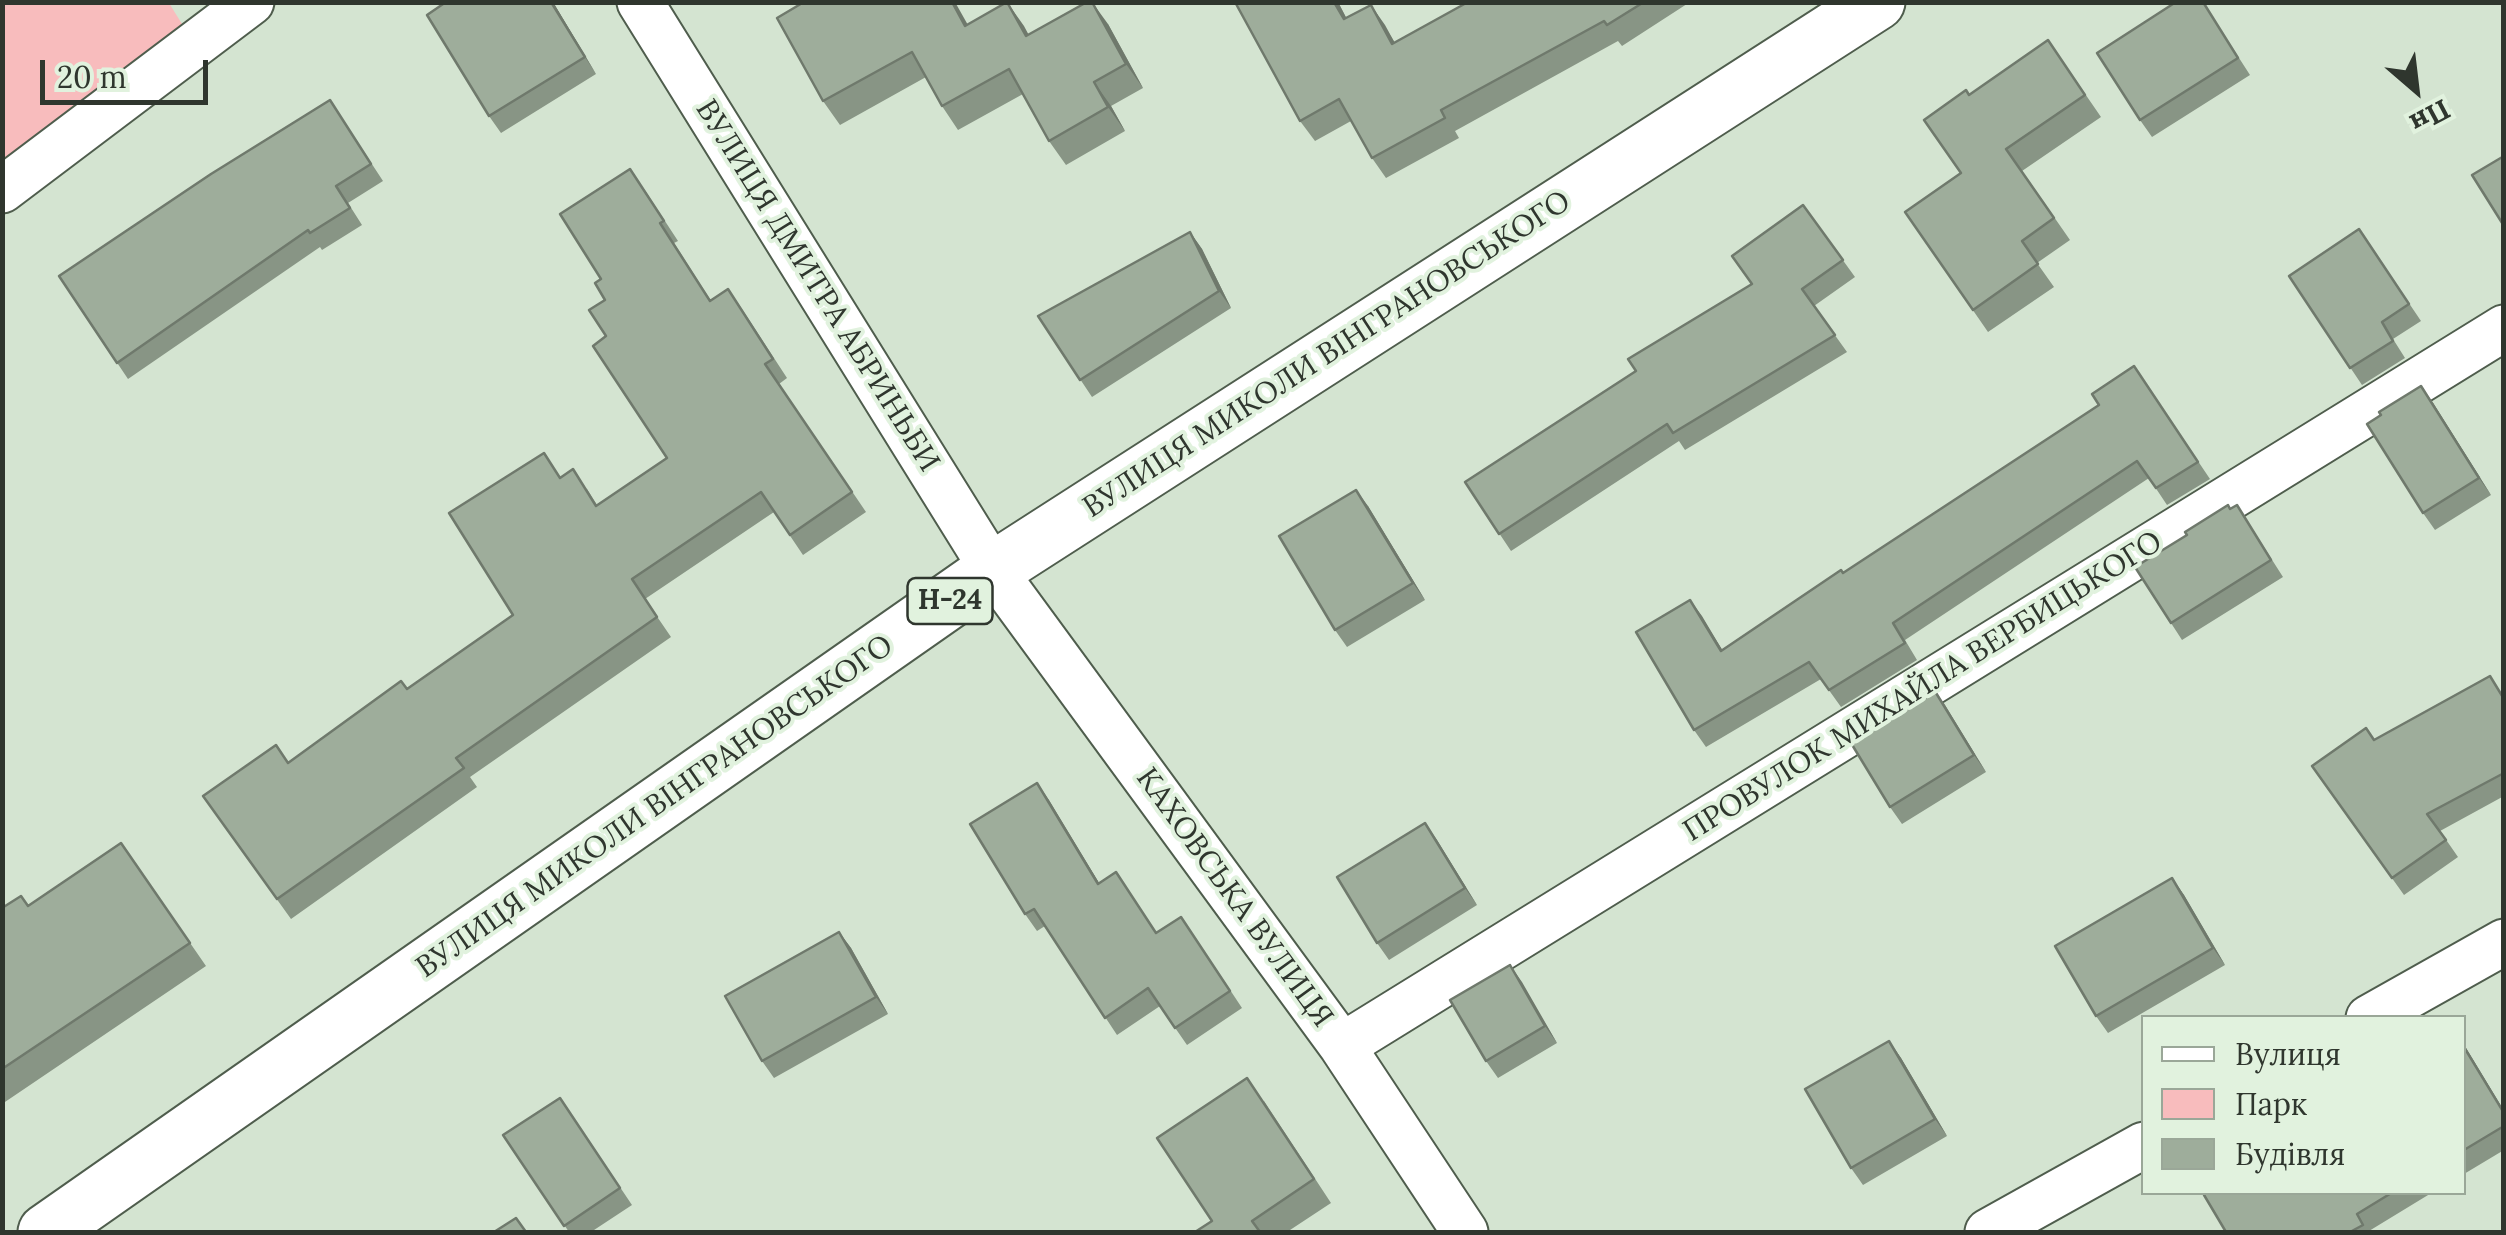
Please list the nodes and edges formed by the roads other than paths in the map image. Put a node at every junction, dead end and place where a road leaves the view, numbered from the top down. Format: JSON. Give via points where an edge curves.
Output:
{"nodes":[{"id":1,"x":251,"y":2,"type":"edge"},
{"id":2,"x":640,"y":2,"type":"edge"},
{"id":3,"x":1877,"y":2,"type":"edge"},
{"id":4,"x":2,"y":190,"type":"edge"},
{"id":5,"x":2504,"y":328,"type":"edge"},
{"id":6,"x":993,"y":570,"type":"junction"},
{"id":7,"x":2504,"y":942,"type":"edge"},
{"id":8,"x":2374,"y":1015,"type":"edge"},
{"id":9,"x":1342,"y":1046,"type":"junction"},
{"id":10,"x":2141,"y":1147,"type":"edge"},
{"id":11,"x":46,"y":1232,"type":"edge"},
{"id":12,"x":1466,"y":1232,"type":"edge"},
{"id":13,"x":1988,"y":1232,"type":"edge"}],
"edges":[{"from":1,"to":4,"type":"street"},
{"from":2,"to":6,"type":"street","name":"ВУЛИЦЯ ДМИТРА АБРИНЬБИ"},
{"from":3,"to":6,"type":"main road","name":"ВУЛИЦЯ МИКОЛИ ВІНГРАНОВСЬКОГО","number":"Н-24"},
{"from":5,"to":9,"type":"street","name":"ПРОВУЛОК МИХАЙЛА ВЕРБИЦЬКОГО"},
{"from":6,"to":9,"type":"street","name":"КАХОВСЬКА ВУЛИЦЯ"},
{"from":6,"to":11,"type":"main road","name":"ВУЛИЦЯ МИКОЛИ ВІНГРАНОВСЬКОГО","number":"Н-24"},
{"from":7,"to":8,"type":"street"},
{"from":9,"to":12,"type":"street","name":"КАХОВСЬКА ВУЛИЦЯ"},
{"from":10,"to":13,"type":"street"}]}
